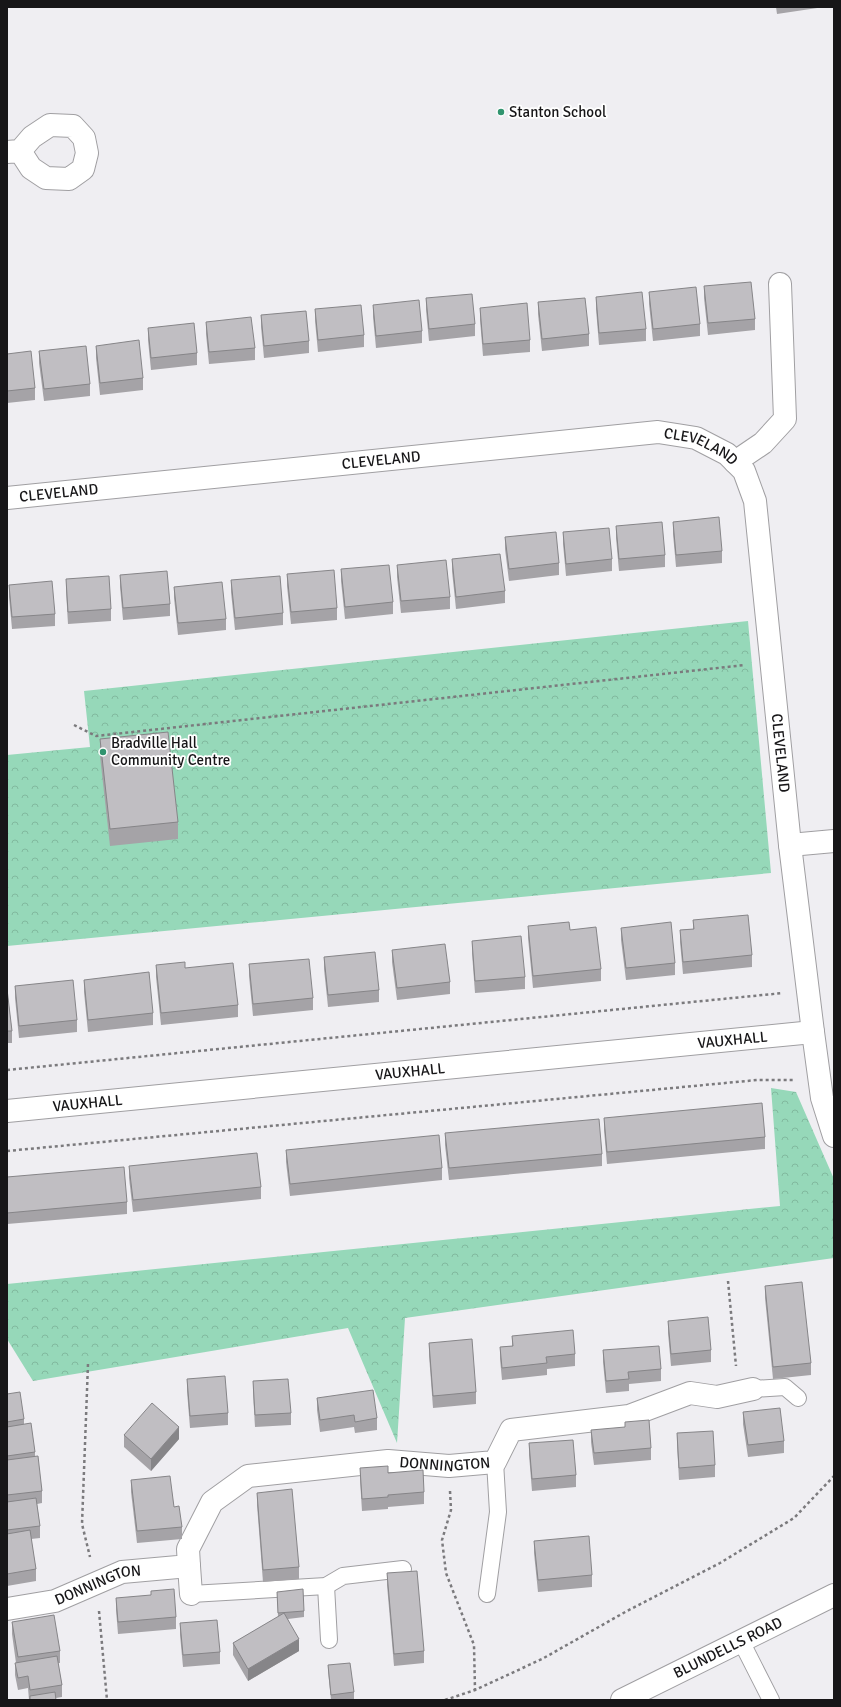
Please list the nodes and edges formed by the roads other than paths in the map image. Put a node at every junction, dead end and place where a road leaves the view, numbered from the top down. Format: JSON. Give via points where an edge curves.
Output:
{"nodes":[{"id":1,"x":780,"y":284,"type":"dead end"},
{"id":2,"x":735,"y":462,"type":"junction"},
{"id":3,"x":7,"y":498,"type":"edge"},
{"id":4,"x":834,"y":841,"type":"edge"},
{"id":5,"x":790,"y":846,"type":"junction"},
{"id":6,"x":813,"y":1032,"type":"junction"},
{"id":7,"x":7,"y":1111,"type":"edge"},
{"id":8,"x":834,"y":1136,"type":"edge"},
{"id":9,"x":746,"y":1390,"type":"joint"},
{"id":10,"x":798,"y":1398,"type":"dead end"},
{"id":11,"x":496,"y":1462,"type":"junction"},
{"id":12,"x":189,"y":1566,"type":"junction"},
{"id":13,"x":403,"y":1569,"type":"dead end"},
{"id":14,"x":326,"y":1586,"type":"junction"},
{"id":15,"x":191,"y":1594,"type":"joint"},
{"id":16,"x":487,"y":1594,"type":"dead end"},
{"id":17,"x":834,"y":1595,"type":"edge"},
{"id":18,"x":7,"y":1609,"type":"edge"},
{"id":19,"x":329,"y":1640,"type":"dead end"},
{"id":20,"x":741,"y":1641,"type":"junction"},
{"id":21,"x":622,"y":1700,"type":"edge"},
{"id":22,"x":771,"y":1700,"type":"edge"}],
"edges":[{"from":1,"to":2,"type":"street","via":[[785,419],[763,443]]},
{"from":2,"to":3,"type":"street","name":"CLEVELAND","via":[[728,454],[696,438],[658,432]]},
{"from":2,"to":5,"type":"street","name":"CLEVELAND","via":[[744,471],[755,501]]},
{"from":4,"to":5,"type":"street"},
{"from":5,"to":6,"type":"street","name":"CLEVELAND"},
{"from":6,"to":7,"type":"street","name":"VAUXHALL"},
{"from":6,"to":8,"type":"street","name":"CLEVELAND","via":[[822,1098]]},
{"from":9,"to":10,"type":"lane","via":[[785,1387]]},
{"from":9,"to":11,"type":"street","name":"DONNINGTON","via":[[718,1397],[690,1393],[629,1416],[511,1430]]},
{"from":11,"to":12,"type":"street","name":"DONNINGTON","via":[[449,1466],[388,1461],[248,1476],[212,1502],[188,1549]]},
{"from":11,"to":16,"type":"lane","via":[[498,1512]]},
{"from":12,"to":15,"type":"street","name":"DONNINGTON"},
{"from":12,"to":18,"type":"street","name":"DONNINGTON","via":[[122,1572],[55,1601]]},
{"from":13,"to":14,"type":"lane","via":[[343,1576]]},
{"from":14,"to":15,"type":"lane"},
{"from":14,"to":19,"type":"lane"},
{"from":17,"to":20,"type":"street","name":"BLUNDELLS ROAD"},
{"from":20,"to":21,"type":"street","name":"BLUNDELLS ROAD"},
{"from":20,"to":22,"type":"lane"}]}
